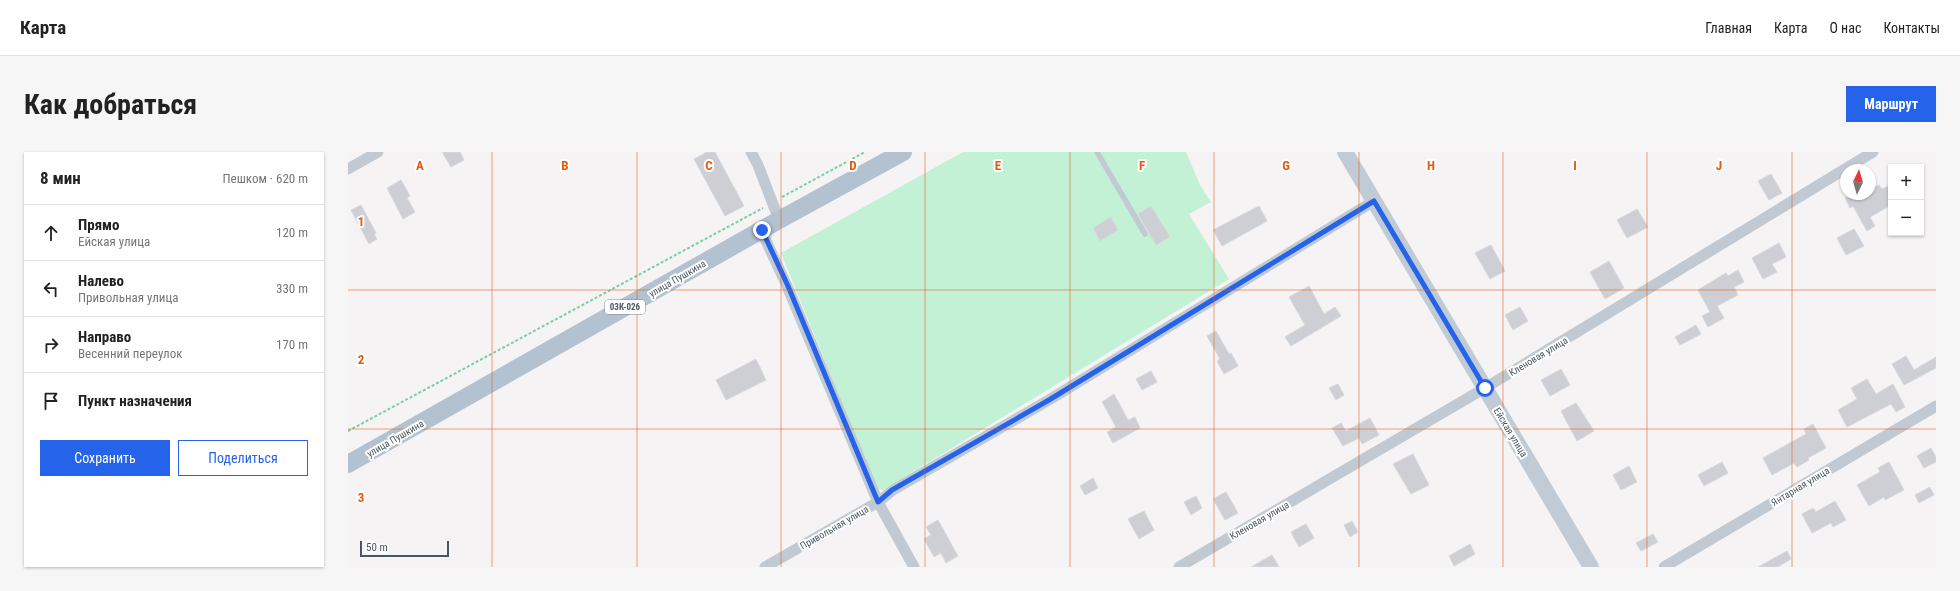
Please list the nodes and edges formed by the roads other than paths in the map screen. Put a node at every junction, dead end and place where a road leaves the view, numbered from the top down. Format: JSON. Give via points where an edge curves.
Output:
{"nodes":[{"id":1,"x":378,"y":152,"type":"edge"},
{"id":2,"x":751,"y":152,"type":"edge"},
{"id":3,"x":902,"y":152,"type":"edge"},
{"id":4,"x":1097,"y":152,"type":"edge"},
{"id":5,"x":1345,"y":152,"type":"edge"},
{"id":6,"x":1873,"y":152,"type":"edge"},
{"id":7,"x":348,"y":169,"type":"edge"},
{"id":8,"x":1374,"y":201,"type":"junction"},
{"id":9,"x":779,"y":220,"type":"junction"},
{"id":10,"x":762,"y":230,"type":"junction"},
{"id":11,"x":1145,"y":234,"type":"dead end"},
{"id":12,"x":1485,"y":388,"type":"junction"},
{"id":13,"x":1936,"y":406,"type":"edge"},
{"id":14,"x":348,"y":464,"type":"edge"},
{"id":15,"x":878,"y":502,"type":"junction"},
{"id":16,"x":765,"y":567,"type":"edge"},
{"id":17,"x":914,"y":567,"type":"edge"},
{"id":18,"x":1179,"y":567,"type":"edge"},
{"id":19,"x":1591,"y":567,"type":"edge"},
{"id":20,"x":1664,"y":567,"type":"edge"}],
"edges":[{"from":1,"to":7,"type":"street"},
{"from":2,"to":9,"type":"street"},
{"from":3,"to":9,"type":"main road","name":"улица Пушкина","number":"03К-026"},
{"from":4,"to":11,"type":"lane"},
{"from":5,"to":8,"type":"street","name":"Ейская улица"},
{"from":6,"to":12,"type":"street","name":"Кленовая улица"},
{"from":8,"to":12,"type":"street","name":"Ейская улица"},
{"from":8,"to":15,"type":"street","name":"Привольная улица","via":[[1049,400],[892,490]]},
{"from":9,"to":10,"type":"main road","name":"улица Пушкина","number":"03К-026"},
{"from":10,"to":14,"type":"main road","name":"улица Пушкина","number":"03К-026"},
{"from":10,"to":15,"type":"street"},
{"from":12,"to":18,"type":"street","name":"Кленовая улица"},
{"from":12,"to":19,"type":"street","name":"Ейская улица"},
{"from":13,"to":20,"type":"street","name":"Янтарная улица"},
{"from":15,"to":16,"type":"street","name":"Привольная улица"},
{"from":15,"to":17,"type":"street"}]}
